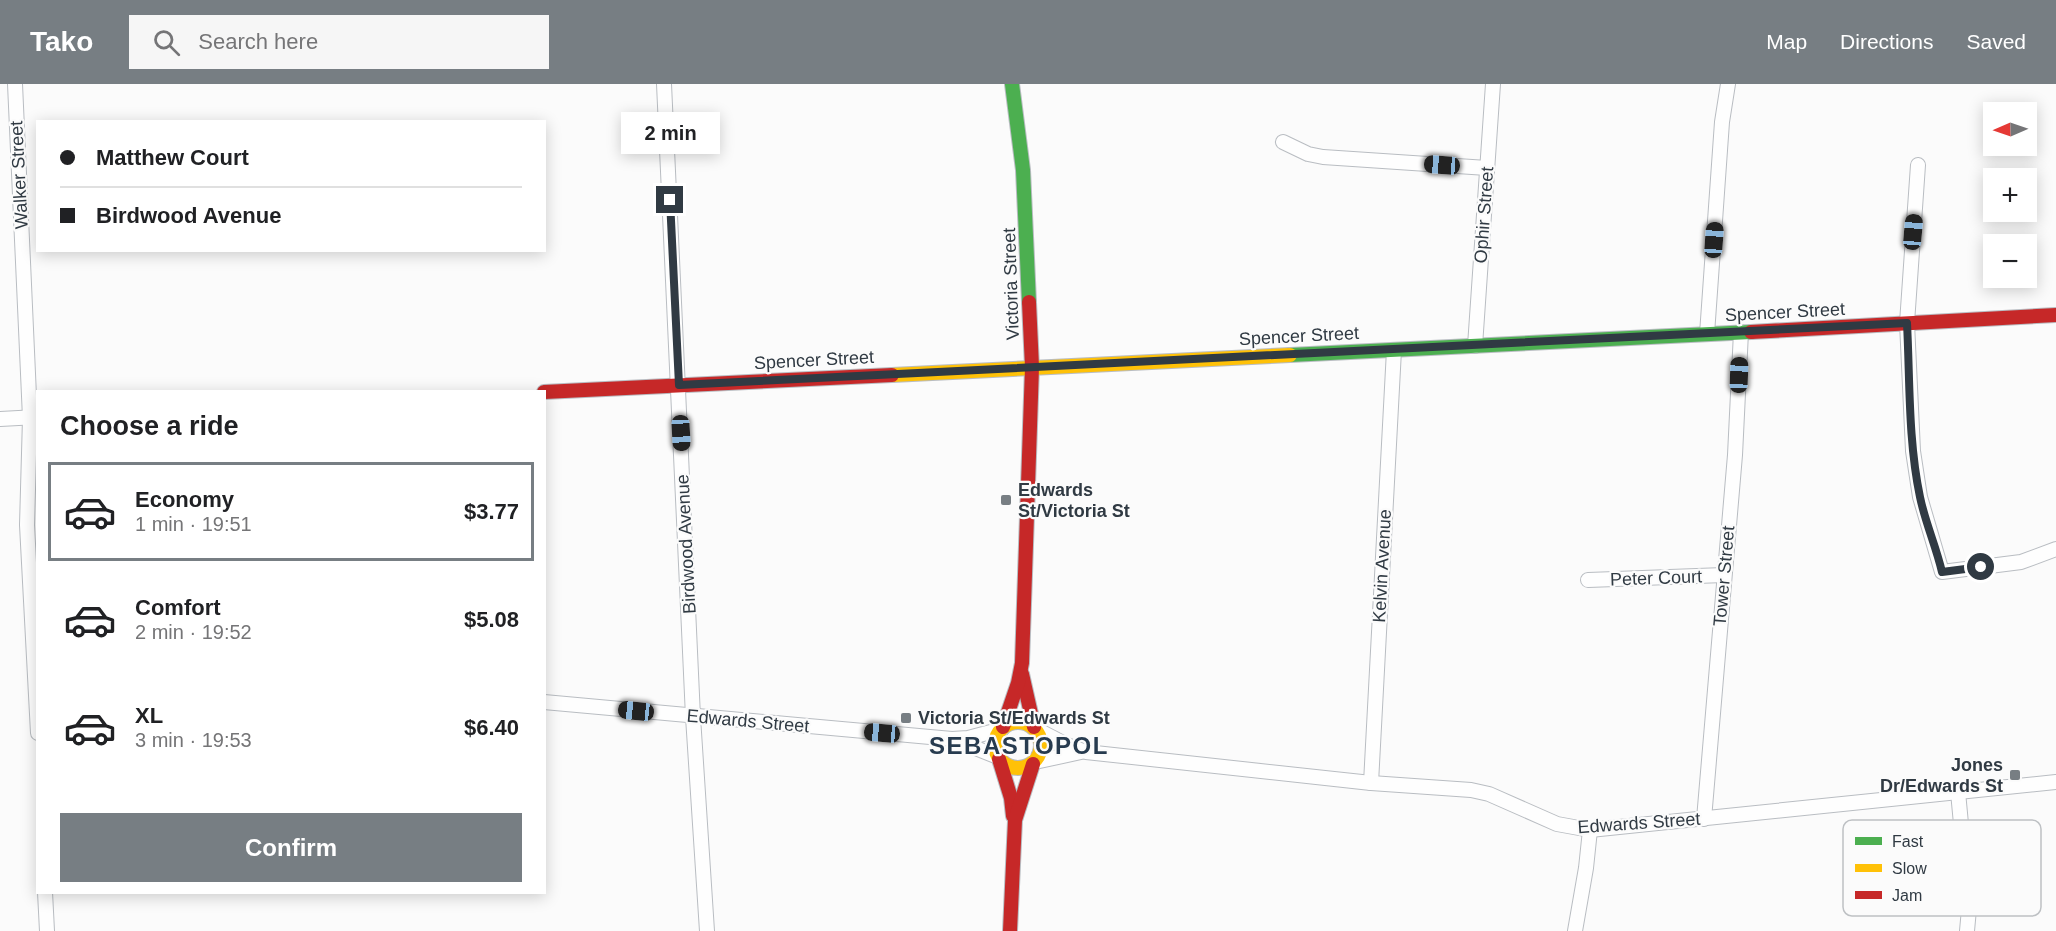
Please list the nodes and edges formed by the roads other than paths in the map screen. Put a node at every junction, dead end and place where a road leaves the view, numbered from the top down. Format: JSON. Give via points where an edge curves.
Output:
{"nodes":[{"id":1,"x":15,"y":84,"type":"edge"},
{"id":2,"x":664,"y":84,"type":"edge"},
{"id":3,"x":1012,"y":84,"type":"edge"},
{"id":4,"x":1493,"y":84,"type":"edge"},
{"id":5,"x":1728,"y":84,"type":"edge"},
{"id":6,"x":1283,"y":142,"type":"dead end"},
{"id":7,"x":1918,"y":165,"type":"dead end"},
{"id":8,"x":1487,"y":168,"type":"junction"},
{"id":9,"x":2056,"y":315,"type":"edge"},
{"id":10,"x":1907,"y":323,"type":"junction"},
{"id":11,"x":1741,"y":332,"type":"junction"},
{"id":12,"x":1707,"y":334,"type":"junction"},
{"id":13,"x":1475,"y":346,"type":"junction"},
{"id":14,"x":1394,"y":350,"type":"junction"},
{"id":15,"x":1032,"y":367,"type":"junction"},
{"id":16,"x":679,"y":385,"type":"junction"},
{"id":17,"x":546,"y":392,"type":"edge"},
{"id":18,"x":34,"y":417,"type":"edge"},
{"id":19,"x":0,"y":419,"type":"edge"},
{"id":20,"x":2056,"y":549,"type":"edge"},
{"id":21,"x":1724,"y":575,"type":"junction"},
{"id":22,"x":1588,"y":580,"type":"dead end"},
{"id":23,"x":1022,"y":663,"type":"junction"},
{"id":24,"x":36,"y":669,"type":"edge"},
{"id":25,"x":546,"y":702,"type":"edge"},
{"id":26,"x":693,"y":717,"type":"junction"},
{"id":27,"x":1003,"y":728,"type":"junction"},
{"id":28,"x":1035,"y":728,"type":"junction"},
{"id":29,"x":952,"y":739,"type":"junction"},
{"id":30,"x":1086,"y":752,"type":"junction"},
{"id":31,"x":999,"y":758,"type":"junction"},
{"id":32,"x":1034,"y":763,"type":"junction"},
{"id":33,"x":2056,"y":782,"type":"edge"},
{"id":34,"x":1371,"y":783,"type":"junction"},
{"id":35,"x":1959,"y":792,"type":"junction"},
{"id":36,"x":1704,"y":819,"type":"junction"},
{"id":37,"x":1962,"y":820,"type":"edge"},
{"id":38,"x":1014,"y":828,"type":"junction"},
{"id":39,"x":1590,"y":830,"type":"junction"},
{"id":40,"x":45,"y":894,"type":"edge"},
{"id":41,"x":1968,"y":916,"type":"edge"},
{"id":42,"x":47,"y":931,"type":"edge"},
{"id":43,"x":707,"y":931,"type":"edge"},
{"id":44,"x":1010,"y":931,"type":"edge"},
{"id":45,"x":1575,"y":931,"type":"edge"},
{"id":46,"x":1967,"y":931,"type":"edge"}],
"edges":[{"from":1,"to":18,"type":"street","name":"Walker Street"},
{"from":2,"to":16,"type":"street","name":"Birdwood Avenue"},
{"from":3,"to":15,"type":"street","name":"Victoria Street","via":[[1023,170]]},
{"from":4,"to":8,"type":"street","name":"Ophir Street"},
{"from":5,"to":12,"type":"street"},
{"from":6,"to":8,"type":"street","via":[[1323,157]]},
{"from":7,"to":10,"type":"street"},
{"from":8,"to":13,"type":"street","name":"Ophir Street"},
{"from":9,"to":10,"type":"street","name":"Spencer Street"},
{"from":10,"to":11,"type":"street","name":"Spencer Street"},
{"from":10,"to":20,"type":"street","via":[[1915,468],[1922,508],[1942,572],[2021,562]]},
{"from":11,"to":12,"type":"street","name":"Spencer Street"},
{"from":11,"to":21,"type":"street","name":"Tower Street"},
{"from":12,"to":13,"type":"street","name":"Spencer Street"},
{"from":13,"to":14,"type":"street","name":"Spencer Street"},
{"from":14,"to":15,"type":"street","name":"Spencer Street"},
{"from":14,"to":34,"type":"street","name":"Kelvin Avenue"},
{"from":15,"to":16,"type":"street","name":"Spencer Street"},
{"from":15,"to":23,"type":"street","name":"Victoria Street"},
{"from":16,"to":17,"type":"street","name":"Spencer Street"},
{"from":16,"to":26,"type":"street","name":"Birdwood Avenue"},
{"from":18,"to":19,"type":"street"},
{"from":18,"to":24,"type":"street","name":"Walker Street","via":[[27,519]]},
{"from":21,"to":22,"type":"street","name":"Peter Court"},
{"from":21,"to":36,"type":"street","name":"Tower Street"},
{"from":23,"to":27,"type":"street","name":"Victoria Street"},
{"from":23,"to":28,"type":"street","name":"Victoria Street"},
{"from":25,"to":26,"type":"street","name":"Edwards Street"},
{"from":26,"to":29,"type":"street","name":"Edwards Street"},
{"from":26,"to":43,"type":"street","name":"Birdwood Avenue"},
{"from":27,"to":28,"type":"street","via":[[1020,722]]},
{"from":27,"to":29,"type":"street","name":"Edwards Street"},
{"from":27,"to":31,"type":"street","via":[[995,744]]},
{"from":28,"to":30,"type":"street","name":"Edwards Street"},
{"from":28,"to":32,"type":"street","via":[[1042,746]]},
{"from":29,"to":31,"type":"street","name":"Edwards Street"},
{"from":30,"to":32,"type":"street","name":"Edwards Street"},
{"from":30,"to":34,"type":"street","name":"Edwards Street"},
{"from":31,"to":32,"type":"street","via":[[1015,769]]},
{"from":31,"to":38,"type":"street","via":[[1011,798]]},
{"from":32,"to":38,"type":"street"},
{"from":33,"to":35,"type":"street","name":"Edwards Street"},
{"from":34,"to":39,"type":"street","name":"Edwards Street","via":[[1480,792],[1557,824]]},
{"from":35,"to":36,"type":"street","name":"Edwards Street"},
{"from":35,"to":37,"type":"street"},
{"from":36,"to":39,"type":"street","name":"Edwards Street"},
{"from":38,"to":44,"type":"street"},
{"from":39,"to":45,"type":"street"},
{"from":40,"to":42,"type":"street"},
{"from":41,"to":46,"type":"street"}]}
